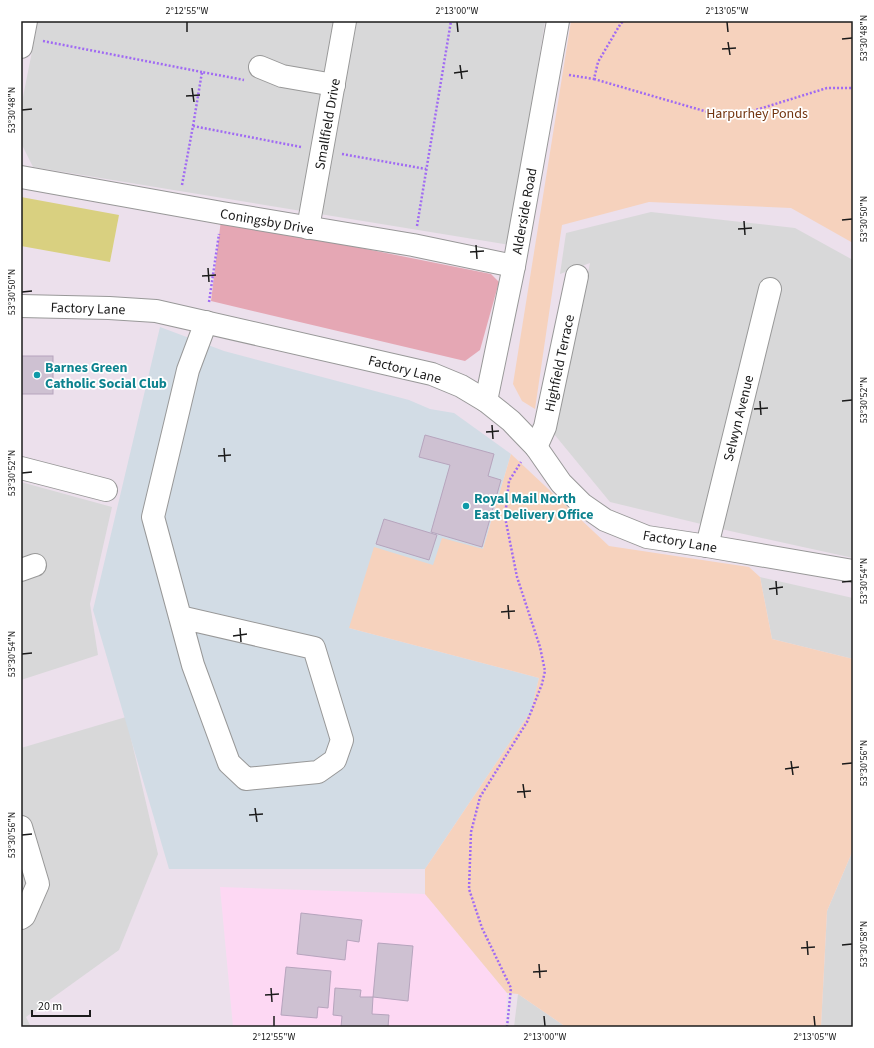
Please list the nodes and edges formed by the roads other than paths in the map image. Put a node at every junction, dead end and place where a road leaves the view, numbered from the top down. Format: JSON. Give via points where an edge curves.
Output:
{"nodes":[{"id":1,"x":345,"y":21,"type":"edge"},
{"id":2,"x":558,"y":21,"type":"edge"},
{"id":3,"x":260,"y":67,"type":"road end"},
{"id":4,"x":334,"y":85,"type":"junction"},
{"id":5,"x":21,"y":176,"type":"edge"},
{"id":6,"x":308,"y":228,"type":"junction"},
{"id":7,"x":514,"y":266,"type":"junction"},
{"id":8,"x":577,"y":276,"type":"dead end"},
{"id":9,"x":770,"y":289,"type":"dead end"},
{"id":10,"x":21,"y":306,"type":"edge"},
{"id":11,"x":207,"y":315,"type":"junction"},
{"id":12,"x":486,"y":401,"type":"junction"},
{"id":13,"x":536,"y":447,"type":"junction"},
{"id":14,"x":21,"y":468,"type":"edge"},
{"id":15,"x":106,"y":490,"type":"dead end"},
{"id":16,"x":707,"y":546,"type":"junction"},
{"id":17,"x":853,"y":571,"type":"edge"},
{"id":18,"x":180,"y":617,"type":"junction"},
{"id":19,"x":21,"y":827,"type":"edge"},
{"id":20,"x":21,"y":918,"type":"edge"}],
"edges":[{"from":1,"to":4,"type":"street","name":"Smallfield Drive"},
{"from":2,"to":7,"type":"street","name":"Alderside Road"},
{"from":3,"to":4,"type":"street","via":[[282,76]]},
{"from":4,"to":6,"type":"street","name":"Smallfield Drive"},
{"from":5,"to":6,"type":"street","name":"Coningsby Drive","via":[[154,210],[178,205]]},
{"from":6,"to":7,"type":"street","name":"Coningsby Drive","via":[[414,245]]},
{"from":7,"to":12,"type":"street","name":"Alderside Road"},
{"from":8,"to":13,"type":"street","name":"Highfield Terrace","via":[[545,427]]},
{"from":9,"to":16,"type":"street","name":"Selwyn Avenue"},
{"from":10,"to":11,"type":"street","name":"Factory Lane","via":[[109,308]]},
{"from":11,"to":12,"type":"street","name":"Factory Lane","via":[[432,374],[461,386]]},
{"from":11,"to":18,"type":"street","via":[[188,370],[153,517]]},
{"from":12,"to":13,"type":"street","name":"Factory Lane","via":[[511,421]]},
{"from":13,"to":16,"type":"street","name":"Factory Lane","via":[[561,483],[582,504],[605,520],[647,538]]},
{"from":14,"to":15,"type":"street"},
{"from":16,"to":17,"type":"street","name":"Factory Lane"},
{"from":18,"to":18,"type":"street","via":[[193,665],[229,763],[246,779],[318,772],[335,760],[342,740],[314,648]]},
{"from":19,"to":20,"type":"street","via":[[38,884]]}]}
